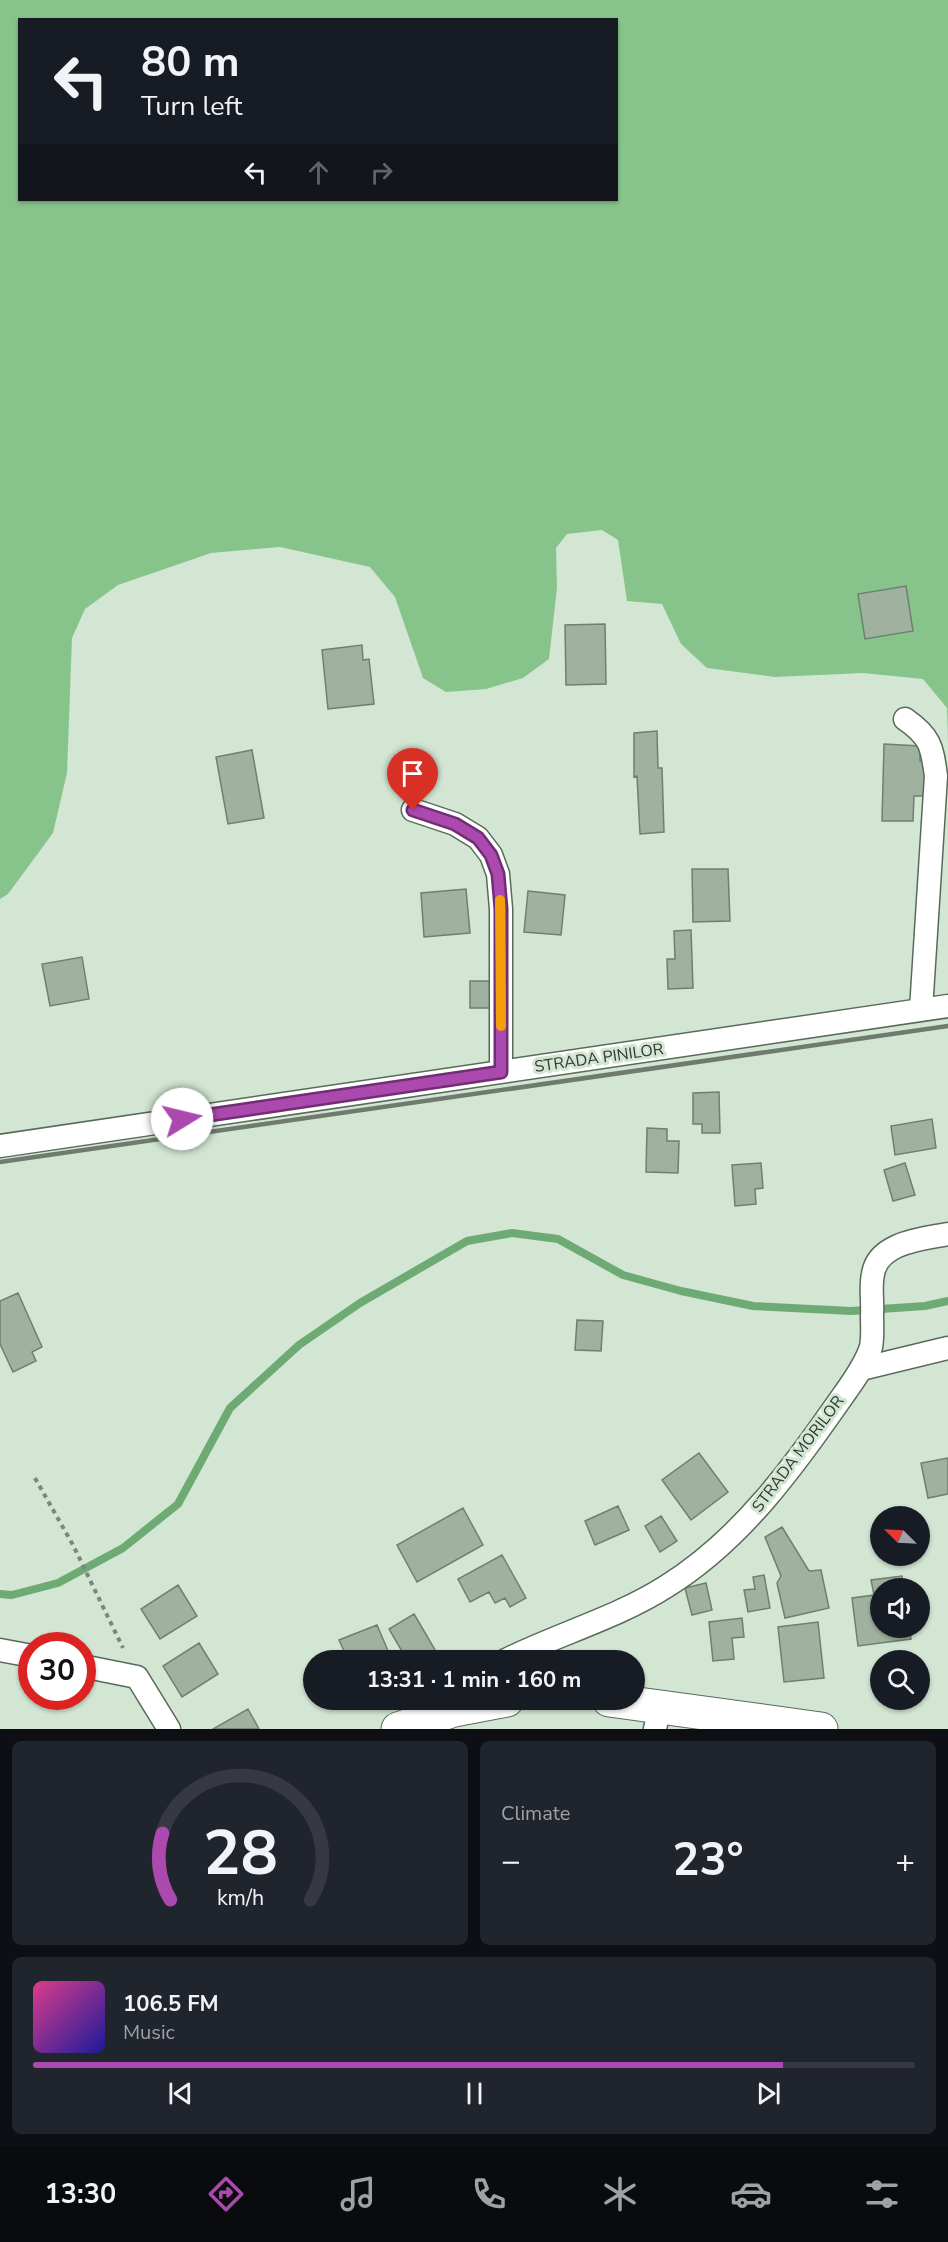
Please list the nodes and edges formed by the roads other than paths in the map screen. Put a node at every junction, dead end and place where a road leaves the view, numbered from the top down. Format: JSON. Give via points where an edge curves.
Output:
{"nodes":[{"id":1,"x":905,"y":719,"type":"dead end"},
{"id":2,"x":413,"y":810,"type":"dead end"},
{"id":3,"x":948,"y":1006,"type":"edge"},
{"id":4,"x":921,"y":1010,"type":"junction"},
{"id":5,"x":501,"y":1072,"type":"junction"},
{"id":6,"x":0,"y":1146,"type":"edge"},
{"id":7,"x":948,"y":1234,"type":"edge"},
{"id":8,"x":948,"y":1348,"type":"edge"},
{"id":9,"x":861,"y":1369,"type":"junction"},
{"id":10,"x":0,"y":1650,"type":"edge"},
{"id":11,"x":530,"y":1650,"type":"edge"},
{"id":12,"x":18,"y":1653,"type":"edge"},
{"id":13,"x":96,"y":1669,"type":"edge"},
{"id":14,"x":428,"y":1710,"type":"edge"},
{"id":15,"x":454,"y":1710,"type":"edge"},
{"id":16,"x":638,"y":1710,"type":"edge"},
{"id":17,"x":658,"y":1717,"type":"edge"},
{"id":18,"x":406,"y":1726,"type":"edge"},
{"id":19,"x":169,"y":1729,"type":"edge"},
{"id":20,"x":821,"y":1729,"type":"edge"}],
"edges":[{"from":1,"to":4,"type":"street","via":[[921,730],[932,746],[936,776]]},
{"from":2,"to":5,"type":"street","via":[[455,824],[478,838],[491,855],[498,874]]},
{"from":3,"to":4,"type":"street","name":"STRADA PINILOR"},
{"from":4,"to":5,"type":"street","name":"STRADA PINILOR"},
{"from":5,"to":6,"type":"street","name":"STRADA PINILOR"},
{"from":7,"to":9,"type":"street","name":"STRADA MORILOR","via":[[905,1242],[889,1251],[873,1273],[871,1345]]},
{"from":8,"to":9,"type":"street"},
{"from":9,"to":11,"type":"street","name":"STRADA MORILOR","via":[[777,1487],[710,1556],[666,1587]]},
{"from":10,"to":12,"type":"street"},
{"from":13,"to":19,"type":"street","via":[[137,1677]]},
{"from":14,"to":18,"type":"street"},
{"from":15,"to":18,"type":"main road"},
{"from":16,"to":17,"type":"main road"},
{"from":17,"to":20,"type":"main road"}]}
